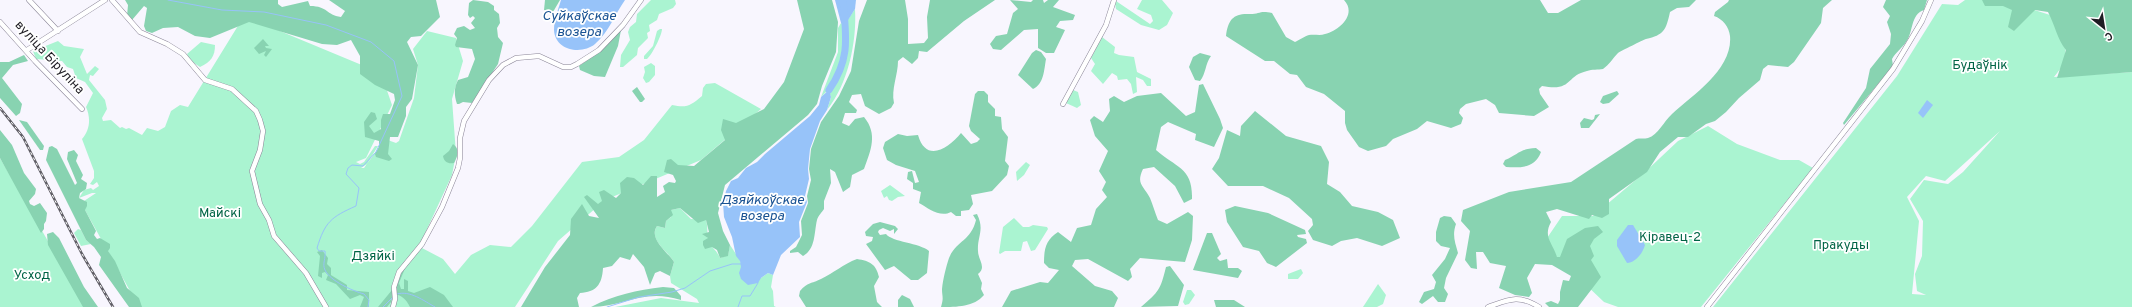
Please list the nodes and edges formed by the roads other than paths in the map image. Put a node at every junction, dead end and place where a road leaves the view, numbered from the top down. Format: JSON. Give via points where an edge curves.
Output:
{"nodes":[{"id":1,"x":29,"y":0,"type":"edge"},
{"id":2,"x":105,"y":0,"type":"edge"},
{"id":3,"x":112,"y":0,"type":"edge"},
{"id":4,"x":641,"y":0,"type":"edge"},
{"id":5,"x":1114,"y":0,"type":"edge"},
{"id":6,"x":1931,"y":0,"type":"edge"},
{"id":7,"x":0,"y":22,"type":"edge"},
{"id":8,"x":58,"y":31,"type":"junction"},
{"id":9,"x":27,"y":50,"type":"junction"},
{"id":10,"x":1063,"y":104,"type":"dead end"},
{"id":11,"x":82,"y":109,"type":"dead end"},
{"id":12,"x":326,"y":307,"type":"edge"},
{"id":13,"x":393,"y":307,"type":"edge"},
{"id":14,"x":1488,"y":307,"type":"edge"},
{"id":15,"x":1539,"y":307,"type":"edge"},
{"id":16,"x":1707,"y":307,"type":"edge"}],
"edges":[{"from":1,"to":8,"type":"street"},
{"from":2,"to":8,"type":"street"},
{"from":3,"to":12,"type":"street","via":[[140,32],[183,54],[205,80],[232,89],[256,111],[263,131],[260,150],[252,171],[260,204],[274,236],[306,273]]},
{"from":4,"to":13,"type":"street","via":[[623,26],[599,50],[577,64],[563,67],[540,56],[516,58],[503,65],[489,80],[464,121],[458,168],[442,207],[422,244],[399,272],[394,287]]},
{"from":5,"to":10,"type":"street","via":[[1106,25]]},
{"from":6,"to":16,"type":"street","via":[[1922,21],[1893,70]]},
{"from":7,"to":9,"type":"street","name":"вуліца Біруліна"},
{"from":8,"to":9,"type":"street"},
{"from":9,"to":11,"type":"street","name":"вуліца Біруліна"},
{"from":14,"to":15,"type":"street","via":[[1514,298]]}]}
